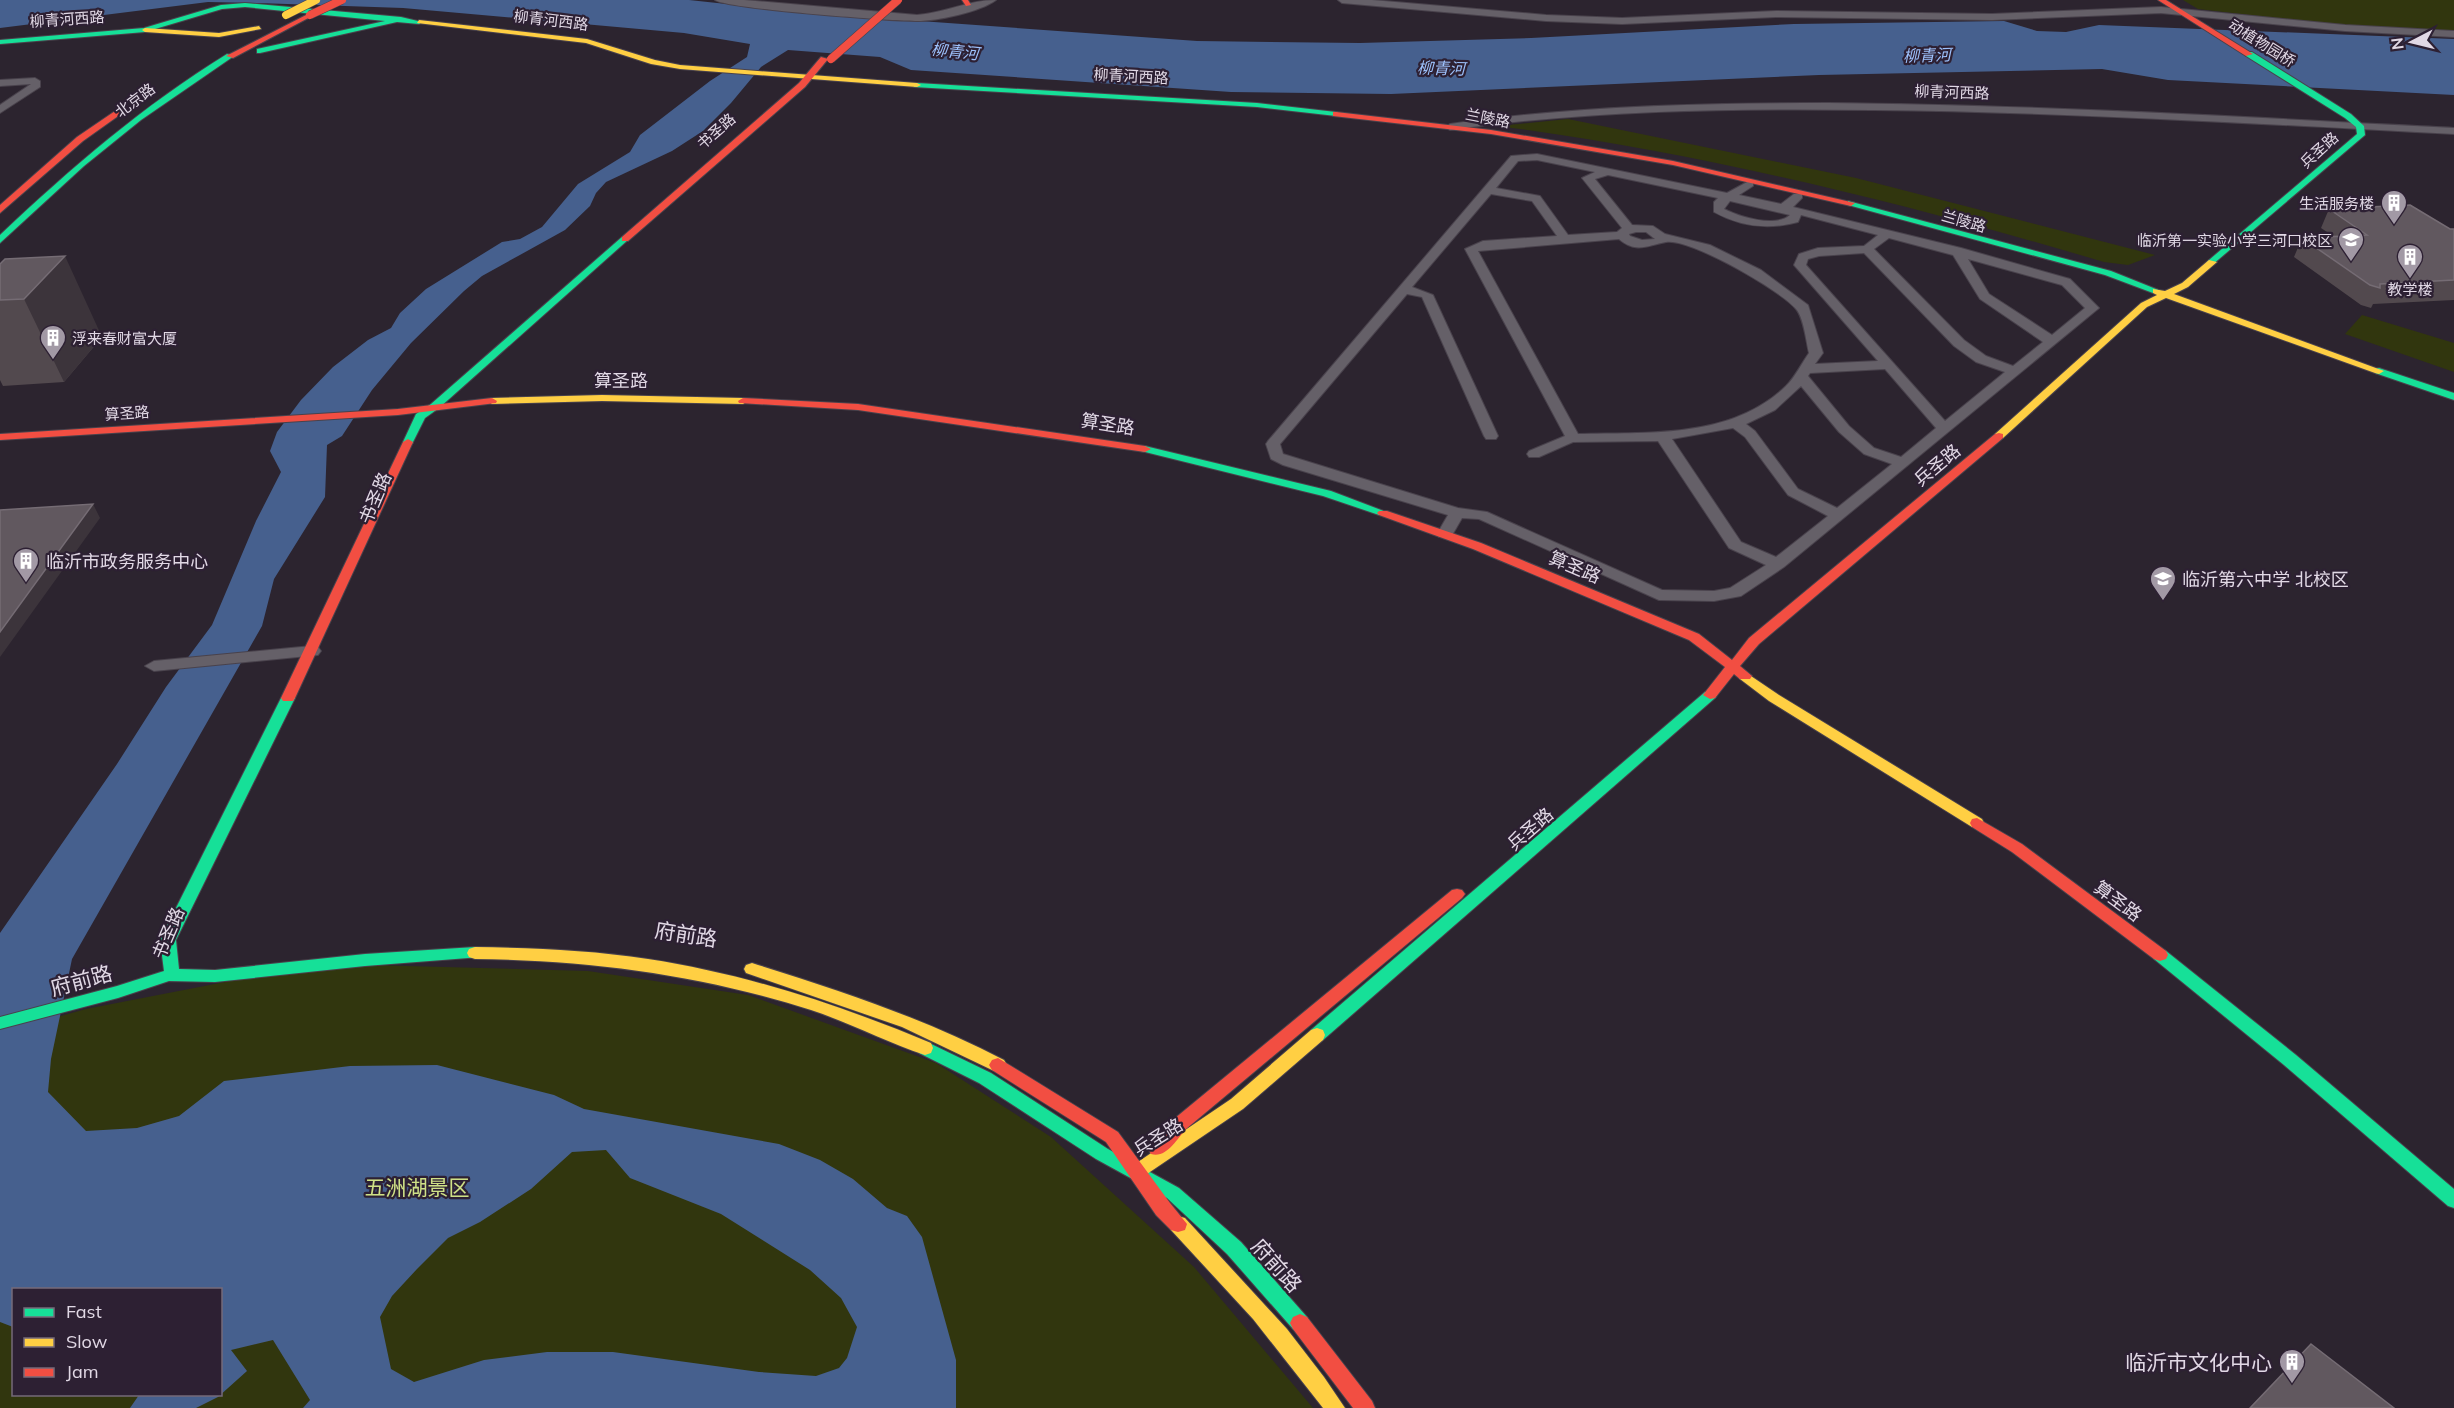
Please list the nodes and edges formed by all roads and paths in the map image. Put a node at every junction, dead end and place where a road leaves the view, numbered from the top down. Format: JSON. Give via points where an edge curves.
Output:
{"nodes":[{"id":1,"x":316,"y":0,"type":"edge"},
{"id":2,"x":342,"y":0,"type":"edge"},
{"id":3,"x":719,"y":0,"type":"edge"},
{"id":4,"x":891,"y":0,"type":"edge"},
{"id":5,"x":898,"y":0,"type":"edge"},
{"id":6,"x":992,"y":0,"type":"edge"},
{"id":7,"x":1342,"y":0,"type":"edge"},
{"id":8,"x":2145,"y":0,"type":"edge"},
{"id":9,"x":966,"y":3,"type":"edge"},
{"id":10,"x":2161,"y":5,"type":"edge"},
{"id":11,"x":196,"y":15,"type":"junction"},
{"id":12,"x":2182,"y":15,"type":"junction"},
{"id":13,"x":401,"y":19,"type":"junction"},
{"id":14,"x":259,"y":28,"type":"junction"},
{"id":15,"x":145,"y":30,"type":"junction"},
{"id":16,"x":275,"y":32,"type":"junction"},
{"id":17,"x":2454,"y":34,"type":"edge"},
{"id":18,"x":197,"y":39,"type":"junction"},
{"id":19,"x":0,"y":42,"type":"edge"},
{"id":20,"x":292,"y":43,"type":"junction"},
{"id":21,"x":828,"y":59,"type":"junction"},
{"id":22,"x":809,"y":76,"type":"junction"},
{"id":23,"x":0,"y":83,"type":"edge"},
{"id":24,"x":178,"y":89,"type":"junction"},
{"id":25,"x":2311,"y":97,"type":"junction"},
{"id":26,"x":0,"y":111,"type":"edge"},
{"id":27,"x":2344,"y":125,"type":"junction"},
{"id":28,"x":2360,"y":126,"type":"junction"},
{"id":29,"x":1450,"y":127,"type":"junction"},
{"id":30,"x":2454,"y":131,"type":"edge"},
{"id":31,"x":1609,"y":171,"type":"junction"},
{"id":32,"x":1749,"y":184,"type":"junction"},
{"id":33,"x":1488,"y":190,"type":"junction"},
{"id":34,"x":1798,"y":196,"type":"junction"},
{"id":35,"x":1730,"y":197,"type":"junction"},
{"id":36,"x":1784,"y":208,"type":"junction"},
{"id":37,"x":0,"y":210,"type":"edge"},
{"id":38,"x":1625,"y":232,"type":"junction"},
{"id":39,"x":1887,"y":233,"type":"junction"},
{"id":40,"x":1565,"y":239,"type":"junction"},
{"id":41,"x":0,"y":240,"type":"edge"},
{"id":42,"x":1867,"y":249,"type":"junction"},
{"id":43,"x":1957,"y":251,"type":"junction"},
{"id":44,"x":1404,"y":289,"type":"junction"},
{"id":45,"x":2168,"y":295,"type":"junction"},
{"id":46,"x":2050,"y":340,"type":"junction"},
{"id":47,"x":1888,"y":365,"type":"junction"},
{"id":48,"x":2014,"y":371,"type":"junction"},
{"id":49,"x":1803,"y":372,"type":"junction"},
{"id":50,"x":2454,"y":390,"type":"edge"},
{"id":51,"x":2454,"y":397,"type":"edge"},
{"id":52,"x":435,"y":406,"type":"junction"},
{"id":53,"x":237,"y":417,"type":"junction"},
{"id":54,"x":1735,"y":423,"type":"junction"},
{"id":55,"x":1944,"y":428,"type":"junction"},
{"id":56,"x":0,"y":430,"type":"edge"},
{"id":57,"x":1662,"y":435,"type":"junction"},
{"id":58,"x":0,"y":436,"type":"edge"},
{"id":59,"x":1491,"y":436,"type":"dead end"},
{"id":60,"x":1573,"y":438,"type":"junction"},
{"id":61,"x":1534,"y":454,"type":"dead end"},
{"id":62,"x":1902,"y":462,"type":"junction"},
{"id":63,"x":1457,"y":513,"type":"junction"},
{"id":64,"x":1838,"y":515,"type":"junction"},
{"id":65,"x":1445,"y":534,"type":"junction"},
{"id":66,"x":1778,"y":564,"type":"junction"},
{"id":67,"x":1844,"y":585,"type":"dead end"},
{"id":68,"x":1768,"y":648,"type":"dead end"},
{"id":69,"x":312,"y":651,"type":"junction"},
{"id":70,"x":160,"y":665,"type":"dead end"},
{"id":71,"x":1734,"y":668,"type":"junction"},
{"id":72,"x":1703,"y":683,"type":"dead end"},
{"id":73,"x":1686,"y":697,"type":"dead end"},
{"id":74,"x":489,"y":939,"type":"dead end"},
{"id":75,"x":521,"y":939,"type":"dead end"},
{"id":76,"x":456,"y":940,"type":"dead end"},
{"id":77,"x":564,"y":941,"type":"dead end"},
{"id":78,"x":2173,"y":947,"type":"dead end"},
{"id":79,"x":277,"y":955,"type":"dead end"},
{"id":80,"x":740,"y":966,"type":"dead end"},
{"id":81,"x":172,"y":974,"type":"junction"},
{"id":82,"x":0,"y":1010,"type":"edge"},
{"id":83,"x":0,"y":1023,"type":"edge"},
{"id":84,"x":1138,"y":1171,"type":"junction"},
{"id":85,"x":2454,"y":1200,"type":"edge"},
{"id":86,"x":1335,"y":1408,"type":"edge"},
{"id":87,"x":1365,"y":1408,"type":"edge"}],
"edges":[{"from":1,"to":14,"type":"main road","name":"北京路","bridge":true},
{"from":2,"to":16,"type":"main road","name":"北京路","bridge":true},
{"from":3,"to":9,"type":"street","via":[[916,18],[940,16]]},
{"from":4,"to":21,"type":"main road"},
{"from":5,"to":21,"type":"main road","bridge":true},
{"from":6,"to":9,"type":"street"},
{"from":7,"to":10,"type":"street","via":[[1623,21],[1776,14],[1992,17]]},
{"from":8,"to":10,"type":"main road"},
{"from":10,"to":12,"type":"main road"},
{"from":11,"to":13,"type":"main road","name":"柳青河西路","via":[[245,5]]},
{"from":11,"to":15,"type":"main road","name":"柳青河西路"},
{"from":11,"to":18,"type":"main road"},
{"from":12,"to":17,"type":"street"},
{"from":12,"to":25,"type":"main road","name":"动植物园桥"},
{"from":13,"to":20,"type":"main road"},
{"from":13,"to":22,"type":"main road","name":"柳青河西路","via":[[587,41],[654,62]]},
{"from":14,"to":18,"type":"main road"},
{"from":14,"to":37,"type":"main road","name":"北京路","via":[[149,92],[80,139]]},
{"from":15,"to":18,"type":"main road"},
{"from":15,"to":19,"type":"main road","name":"柳青河西路"},
{"from":16,"to":20,"type":"main road","via":[[267,40]]},
{"from":16,"to":24,"type":"main road","name":"北京路"},
{"from":20,"to":24,"type":"main road","via":[[238,59]]},
{"from":21,"to":22,"type":"main road","name":"书圣路"},
{"from":22,"to":29,"type":"main road","name":"柳青河西路","via":[[1243,100]]},
{"from":22,"to":52,"type":"main road","name":"书圣路"},
{"from":23,"to":26,"type":"street","via":[[35,81],[36,86]]},
{"from":24,"to":41,"type":"main road","name":"北京路","via":[[139,116],[68,176]]},
{"from":25,"to":27,"type":"main road","name":"兵圣路"},
{"from":25,"to":28,"type":"main road","name":"兵圣路"},
{"from":27,"to":28,"type":"street","name":"柳青河西路"},
{"from":27,"to":29,"type":"street","name":"柳青河西路","via":[[1896,106],[1711,106],[1544,116]]},
{"from":27,"to":45,"type":"main road","name":"兵圣路","via":[[2341,141],[2174,282]]},
{"from":28,"to":30,"type":"street","name":"柳青河西路"},
{"from":28,"to":45,"type":"main road","name":"兵圣路","via":[[2361,135],[2302,188],[2196,277]]},
{"from":29,"to":32,"type":"main road","name":"兰陵路"},
{"from":29,"to":45,"type":"main road","name":"兰陵路","via":[[1558,142],[1807,193],[2108,273]]},
{"from":31,"to":33,"type":"street","via":[[1537,157],[1515,158]]},
{"from":31,"to":35,"type":"street"},
{"from":31,"to":38,"type":"street","via":[[1588,178]]},
{"from":32,"to":34,"type":"main road","name":"兰陵路"},
{"from":32,"to":35,"type":"street"},
{"from":33,"to":40,"type":"street","via":[[1536,198]]},
{"from":33,"to":44,"type":"street"},
{"from":34,"to":36,"type":"street"},
{"from":34,"to":45,"type":"main road","name":"兰陵路"},
{"from":35,"to":36,"type":"street"},
{"from":35,"to":36,"type":"street","via":[[1720,202],[1719,210],[1728,216],[1761,223],[1794,220],[1796,214]]},
{"from":36,"to":39,"type":"street"},
{"from":38,"to":40,"type":"street"},
{"from":38,"to":49,"type":"street","via":[[1628,240],[1641,244],[1656,243],[1661,237],[1706,248],[1757,273],[1803,308],[1816,353]]},
{"from":39,"to":42,"type":"street"},
{"from":39,"to":43,"type":"street"},
{"from":40,"to":60,"type":"street","via":[[1471,249]]},
{"from":42,"to":47,"type":"street","via":[[1818,252],[1803,257],[1800,265]]},
{"from":42,"to":48,"type":"street","via":[[1959,343],[1981,359]]},
{"from":43,"to":46,"type":"street","via":[[1984,297]]},
{"from":43,"to":46,"type":"street","via":[[2066,282],[2093,308]]},
{"from":44,"to":59,"type":"street","via":[[1427,295]]},
{"from":44,"to":63,"type":"street","via":[[1273,444],[1276,456],[1288,462]]},
{"from":45,"to":50,"type":"main road","name":"兰陵路","via":[[2210,305]]},
{"from":45,"to":51,"type":"main road","name":"兰陵路"},
{"from":45,"to":67,"type":"main road","name":"兵圣路","via":[[2160,310]]},
{"from":45,"to":71,"type":"main road","name":"兵圣路","via":[[2144,305],[1985,448],[1754,641]]},
{"from":46,"to":48,"type":"street"},
{"from":47,"to":49,"type":"street"},
{"from":47,"to":55,"type":"street"},
{"from":48,"to":55,"type":"street"},
{"from":49,"to":54,"type":"street","via":[[1792,388],[1749,420]]},
{"from":49,"to":62,"type":"street","via":[[1844,429],[1869,451]]},
{"from":52,"to":53,"type":"main road","name":"算圣路"},
{"from":52,"to":65,"type":"main road","name":"算圣路","via":[[485,401],[676,398],[858,407],[951,418],[1140,448],[1327,494]]},
{"from":52,"to":69,"type":"main road","name":"书圣路","via":[[420,416],[414,426]]},
{"from":52,"to":71,"type":"main road","name":"算圣路","via":[[469,409],[672,405],[853,414],[1134,455],[1321,501],[1388,523],[1571,595],[1682,648]]},
{"from":52,"to":81,"type":"main road","name":"书圣路","via":[[338,623],[185,935]]},
{"from":53,"to":56,"type":"main road","name":"算圣路"},
{"from":53,"to":58,"type":"main road","name":"算圣路"},
{"from":54,"to":57,"type":"street","via":[[1695,433]]},
{"from":54,"to":64,"type":"street","via":[[1750,434],[1793,492]]},
{"from":55,"to":62,"type":"street"},
{"from":57,"to":60,"type":"street"},
{"from":57,"to":66,"type":"street","via":[[1735,545]]},
{"from":60,"to":61,"type":"street"},
{"from":62,"to":64,"type":"street"},
{"from":63,"to":65,"type":"street"},
{"from":63,"to":66,"type":"street","via":[[1482,515],[1659,595],[1714,596],[1736,592]]},
{"from":64,"to":66,"type":"street"},
{"from":65,"to":71,"type":"main road","name":"算圣路","via":[[1694,637]]},
{"from":68,"to":71,"type":"main road","name":"兵圣路"},
{"from":69,"to":70,"type":"street"},
{"from":69,"to":81,"type":"main road","name":"书圣路","via":[[168,939]]},
{"from":71,"to":72,"type":"main road","name":"兵圣路"},
{"from":71,"to":78,"type":"main road","name":"算圣路","via":[[1844,724],[2030,841]]},
{"from":71,"to":84,"type":"main road","name":"兵圣路","via":[[1684,720],[1237,1104]]},
{"from":71,"to":85,"type":"main road","name":"算圣路","via":[[1774,698],[2017,848],[2290,1060]]},
{"from":73,"to":84,"type":"main road","name":"兵圣路","via":[[1470,884],[1180,1124]]},
{"from":74,"to":76,"type":"main road"},
{"from":75,"to":77,"type":"main road"},
{"from":79,"to":81,"type":"main road","name":"府前路"},
{"from":80,"to":84,"type":"main road","name":"府前路","via":[[878,1010],[963,1044],[1112,1137]]},
{"from":81,"to":82,"type":"main road","name":"府前路","via":[[96,983]]},
{"from":81,"to":83,"type":"main road","name":"府前路"},
{"from":81,"to":84,"type":"main road","name":"府前路","via":[[215,976],[395,956],[493,953],[620,961],[708,974],[804,1002],[951,1059],[1102,1154]]},
{"from":84,"to":86,"type":"main road","name":"府前路","via":[[1163,1209],[1240,1287],[1298,1356]]},
{"from":84,"to":87,"type":"main road","name":"府前路","via":[[1182,1200],[1258,1274]]}]}
